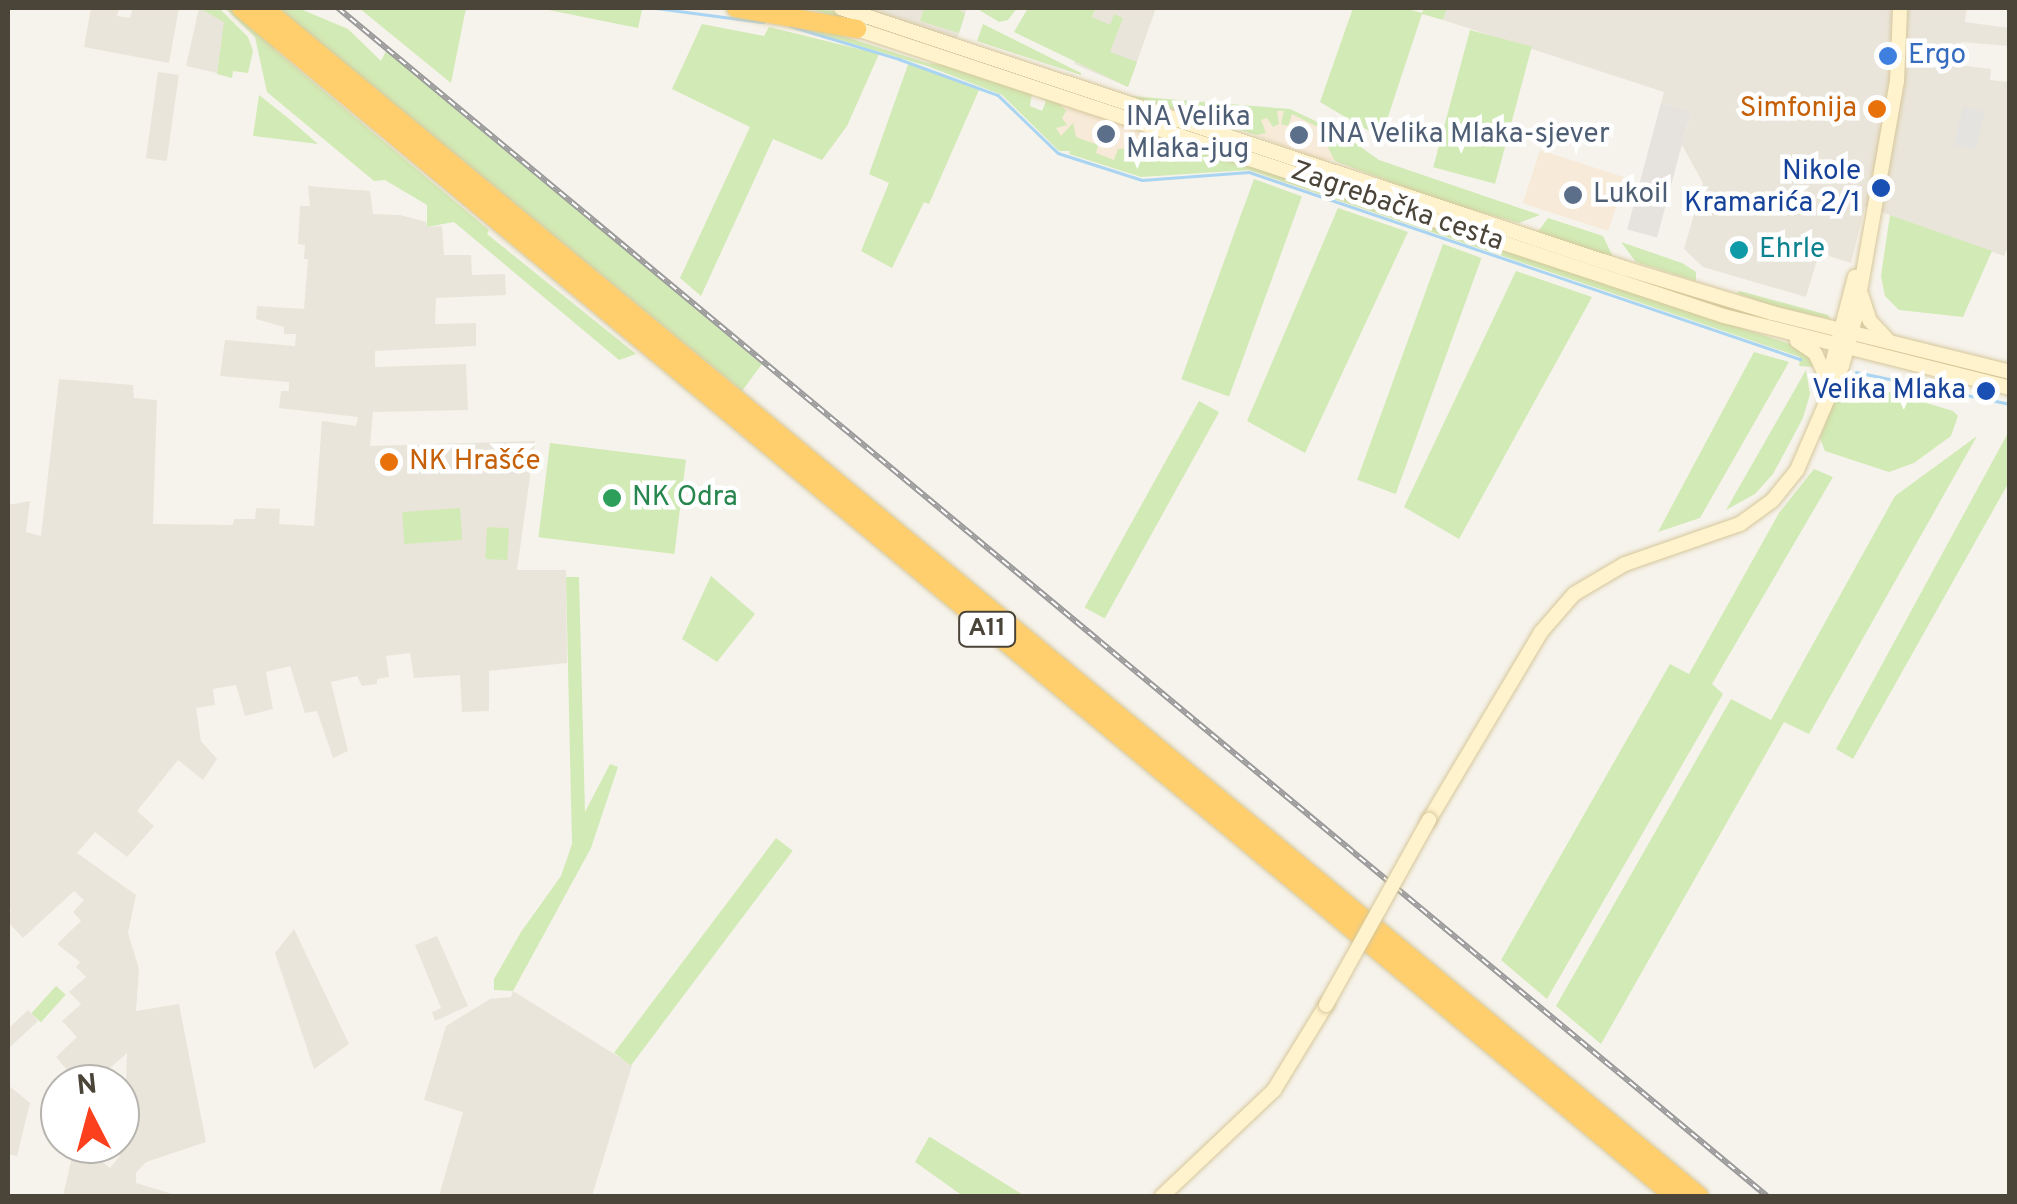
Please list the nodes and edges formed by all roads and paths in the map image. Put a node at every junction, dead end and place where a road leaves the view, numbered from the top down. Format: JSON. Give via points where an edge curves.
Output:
{"nodes":[{"id":1,"x":241,"y":8,"type":"edge"},
{"id":2,"x":264,"y":8,"type":"edge"},
{"id":3,"x":736,"y":8,"type":"edge"},
{"id":4,"x":790,"y":8,"type":"edge"},
{"id":5,"x":841,"y":8,"type":"edge"},
{"id":6,"x":1900,"y":8,"type":"edge"},
{"id":7,"x":857,"y":29,"type":"junction"},
{"id":8,"x":306,"y":53,"type":"junction"},
{"id":9,"x":1862,"y":262,"type":"junction"},
{"id":10,"x":1860,"y":288,"type":"junction"},
{"id":11,"x":1789,"y":334,"type":"junction"},
{"id":12,"x":1843,"y":339,"type":"junction"},
{"id":13,"x":1892,"y":342,"type":"junction"},
{"id":14,"x":2010,"y":372,"type":"edge"},
{"id":15,"x":1826,"y":380,"type":"junction"},
{"id":16,"x":2010,"y":388,"type":"edge"},
{"id":17,"x":1825,"y":402,"type":"junction"},
{"id":18,"x":1162,"y":1196,"type":"edge"},
{"id":19,"x":1674,"y":1196,"type":"edge"},
{"id":20,"x":1700,"y":1196,"type":"edge"}],
"edges":[{"from":1,"to":8,"type":"highway","number":"A11"},
{"from":2,"to":8,"type":"highway","number":"A11"},
{"from":3,"to":7,"type":"highway"},
{"from":4,"to":7,"type":"main road","name":"Zagrebačka cesta"},
{"from":5,"to":12,"type":"main road","name":"Zagrebačka cesta"},
{"from":6,"to":9,"type":"main road","via":[[1897,81]]},
{"from":7,"to":11,"type":"main road","name":"Zagrebačka cesta"},
{"from":8,"to":19,"type":"highway","number":"A11"},
{"from":8,"to":20,"type":"highway","number":"A11"},
{"from":9,"to":10,"type":"main road"},
{"from":9,"to":12,"type":"main road"},
{"from":10,"to":12,"type":"main road"},
{"from":10,"to":13,"type":"main road","via":[[1870,322]]},
{"from":11,"to":12,"type":"main road","name":"Zagrebačka cesta"},
{"from":11,"to":15,"type":"main road","via":[[1815,352]]},
{"from":12,"to":13,"type":"main road","name":"Zagrebačka cesta"},
{"from":12,"to":15,"type":"main road"},
{"from":12,"to":16,"type":"main road","name":"Zagrebačka cesta"},
{"from":12,"to":17,"type":"main road"},
{"from":13,"to":14,"type":"main road","name":"Zagrebačka cesta"},
{"from":15,"to":17,"type":"main road"},
{"from":17,"to":18,"type":"main road","bridge":true,"via":[[1807,453],[1772,501],[1723,532],[1605,573],[1556,613],[1274,1090]]}]}
